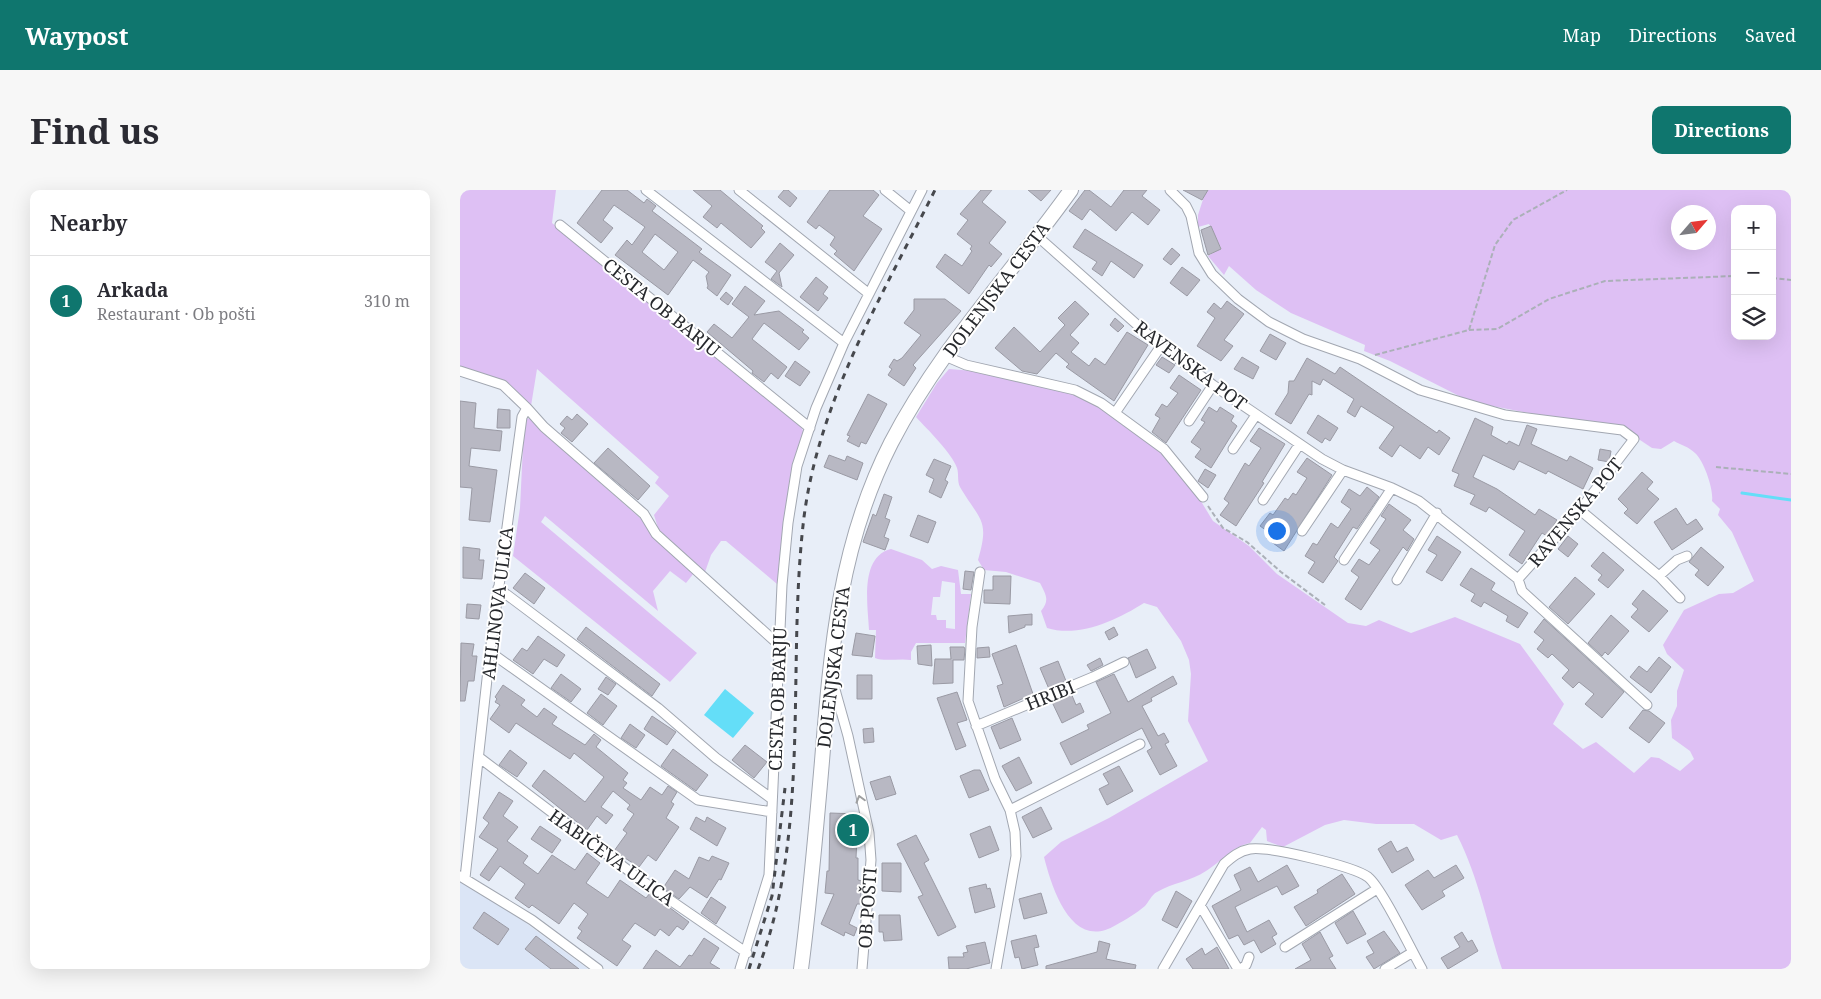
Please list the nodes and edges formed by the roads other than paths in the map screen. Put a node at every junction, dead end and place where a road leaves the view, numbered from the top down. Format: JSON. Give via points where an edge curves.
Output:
{"nodes":[{"id":1,"x":646,"y":190,"type":"edge"},
{"id":2,"x":739,"y":190,"type":"edge"},
{"id":3,"x":885,"y":190,"type":"edge"},
{"id":4,"x":922,"y":190,"type":"edge"},
{"id":5,"x":1071,"y":190,"type":"edge"},
{"id":6,"x":1170,"y":190,"type":"edge"},
{"id":7,"x":911,"y":211,"type":"junction"},
{"id":8,"x":560,"y":225,"type":"dead end"},
{"id":9,"x":1036,"y":235,"type":"junction"},
{"id":10,"x":868,"y":293,"type":"junction"},
{"id":11,"x":844,"y":343,"type":"junction"},
{"id":12,"x":1161,"y":346,"type":"junction"},
{"id":13,"x":945,"y":356,"type":"junction"},
{"id":14,"x":460,"y":371,"type":"edge"},
{"id":15,"x":1214,"y":385,"type":"junction"},
{"id":16,"x":527,"y":408,"type":"junction"},
{"id":17,"x":1114,"y":413,"type":"junction"},
{"id":18,"x":1256,"y":415,"type":"junction"},
{"id":19,"x":1189,"y":421,"type":"dead end"},
{"id":20,"x":810,"y":428,"type":"junction"},
{"id":21,"x":1299,"y":445,"type":"junction"},
{"id":22,"x":1234,"y":449,"type":"dead end"},
{"id":23,"x":1343,"y":470,"type":"junction"},
{"id":24,"x":1392,"y":488,"type":"junction"},
{"id":25,"x":1203,"y":498,"type":"road end"},
{"id":26,"x":1263,"y":500,"type":"dead end"},
{"id":27,"x":1580,"y":510,"type":"junction"},
{"id":28,"x":1437,"y":513,"type":"junction"},
{"id":29,"x":1302,"y":531,"type":"dead end"},
{"id":30,"x":1687,"y":556,"type":"dead end"},
{"id":31,"x":1344,"y":560,"type":"dead end"},
{"id":32,"x":980,"y":572,"type":"dead end"},
{"id":33,"x":1659,"y":576,"type":"junction"},
{"id":34,"x":1518,"y":578,"type":"junction"},
{"id":35,"x":1397,"y":580,"type":"dead end"},
{"id":36,"x":498,"y":588,"type":"junction"},
{"id":37,"x":1680,"y":598,"type":"dead end"},
{"id":38,"x":779,"y":645,"type":"junction"},
{"id":39,"x":490,"y":652,"type":"junction"},
{"id":40,"x":1124,"y":662,"type":"dead end"},
{"id":41,"x":830,"y":671,"type":"junction"},
{"id":42,"x":1647,"y":705,"type":"dead end"},
{"id":43,"x":976,"y":726,"type":"junction"},
{"id":44,"x":1140,"y":744,"type":"dead end"},
{"id":45,"x":480,"y":758,"type":"junction"},
{"id":46,"x":772,"y":799,"type":"junction"},
{"id":47,"x":1010,"y":810,"type":"junction"},
{"id":48,"x":772,"y":812,"type":"junction"},
{"id":49,"x":462,"y":877,"type":"edge"},
{"id":50,"x":1377,"y":889,"type":"junction"},
{"id":51,"x":1200,"y":905,"type":"junction"},
{"id":52,"x":1285,"y":947,"type":"dead end"},
{"id":53,"x":1413,"y":952,"type":"junction"},
{"id":54,"x":747,"y":953,"type":"junction"},
{"id":55,"x":1249,"y":957,"type":"dead end"},
{"id":56,"x":598,"y":969,"type":"edge"},
{"id":57,"x":740,"y":969,"type":"edge"},
{"id":58,"x":801,"y":969,"type":"edge"},
{"id":59,"x":862,"y":969,"type":"edge"},
{"id":60,"x":996,"y":969,"type":"edge"},
{"id":61,"x":1163,"y":969,"type":"edge"},
{"id":62,"x":1239,"y":969,"type":"edge"},
{"id":63,"x":1385,"y":969,"type":"edge"},
{"id":64,"x":1422,"y":969,"type":"edge"}],
"edges":[{"from":1,"to":11,"type":"street"},
{"from":2,"to":10,"type":"street"},
{"from":3,"to":7,"type":"street"},
{"from":4,"to":7,"type":"street","name":"CESTA OB BARJU"},
{"from":5,"to":9,"type":"main road","name":"DOLENJSKA CESTA"},
{"from":6,"to":27,"type":"street","name":"RAVENSKA POT","via":[[1186,206],[1199,253],[1212,274],[1269,322],[1360,359],[1420,390],[1505,414],[1622,430],[1634,439]]},
{"from":7,"to":10,"type":"street","name":"CESTA OB BARJU"},
{"from":8,"to":20,"type":"street","name":"CESTA OB BARJU"},
{"from":9,"to":12,"type":"street","name":"RAVENSKA POT"},
{"from":9,"to":13,"type":"main road","name":"DOLENJSKA CESTA"},
{"from":10,"to":11,"type":"street","name":"CESTA OB BARJU"},
{"from":11,"to":20,"type":"street","name":"CESTA OB BARJU"},
{"from":12,"to":15,"type":"street","name":"RAVENSKA POT"},
{"from":12,"to":17,"type":"street"},
{"from":13,"to":17,"type":"street","via":[[966,365],[1076,390]]},
{"from":13,"to":41,"type":"main road","name":"DOLENJSKA CESTA","via":[[890,445],[853,538],[834,630]]},
{"from":14,"to":16,"type":"street","via":[[503,385]]},
{"from":15,"to":18,"type":"street","name":"RAVENSKA POT"},
{"from":15,"to":19,"type":"street"},
{"from":16,"to":36,"type":"street","name":"AHLINOVA ULICA","via":[[522,417]]},
{"from":16,"to":38,"type":"street","via":[[544,427],[644,514],[656,534]]},
{"from":17,"to":25,"type":"street","via":[[1164,449]]},
{"from":18,"to":21,"type":"street","name":"RAVENSKA POT"},
{"from":18,"to":22,"type":"street"},
{"from":20,"to":38,"type":"street","name":"CESTA OB BARJU","via":[[797,466],[788,523]]},
{"from":21,"to":23,"type":"street","name":"RAVENSKA POT"},
{"from":21,"to":26,"type":"street"},
{"from":23,"to":24,"type":"street","name":"RAVENSKA POT"},
{"from":23,"to":29,"type":"street"},
{"from":24,"to":28,"type":"street","name":"RAVENSKA POT"},
{"from":24,"to":31,"type":"street"},
{"from":27,"to":33,"type":"street"},
{"from":27,"to":34,"type":"street","name":"RAVENSKA POT"},
{"from":28,"to":34,"type":"street","name":"RAVENSKA POT"},
{"from":28,"to":35,"type":"street"},
{"from":30,"to":33,"type":"street","via":[[1677,560]]},
{"from":32,"to":43,"type":"street","via":[[968,673],[968,701]]},
{"from":33,"to":37,"type":"street"},
{"from":34,"to":42,"type":"street","via":[[1522,591]]},
{"from":36,"to":39,"type":"street","name":"AHLINOVA ULICA"},
{"from":36,"to":46,"type":"street","via":[[658,708],[716,758]]},
{"from":38,"to":46,"type":"street","name":"CESTA OB BARJU"},
{"from":39,"to":45,"type":"street","name":"AHLINOVA ULICA"},
{"from":39,"to":48,"type":"street","via":[[698,800]]},
{"from":40,"to":43,"type":"street","name":"HRIBI"},
{"from":41,"to":58,"type":"main road","name":"DOLENJSKA CESTA"},
{"from":59,"to":41,"type":"street","name":"OB POŠTI","one_way":true,"via":[[871,860],[869,833]]},
{"from":43,"to":47,"type":"street"},
{"from":44,"to":47,"type":"street"},
{"from":45,"to":49,"type":"street","name":"AHLINOVA ULICA"},
{"from":45,"to":54,"type":"street","name":"HABIČEVA ULICA","via":[[641,880]]},
{"from":46,"to":48,"type":"street","name":"CESTA OB BARJU"},
{"from":47,"to":60,"type":"street","via":[[1016,856]]},
{"from":48,"to":54,"type":"street","name":"CESTA OB BARJU","via":[[769,875]]},
{"from":49,"to":56,"type":"street","via":[[532,920]]},
{"from":50,"to":51,"type":"street","via":[[1368,878],[1351,869],[1271,849],[1250,849],[1237,853],[1224,864]]},
{"from":50,"to":52,"type":"street"},
{"from":50,"to":53,"type":"street"},
{"from":51,"to":61,"type":"street"},
{"from":51,"to":62,"type":"street"},
{"from":53,"to":63,"type":"street"},
{"from":53,"to":64,"type":"street"},
{"from":54,"to":57,"type":"street","name":"CESTA OB BARJU"},
{"from":55,"to":62,"type":"street","via":[[1246,965]]}]}
